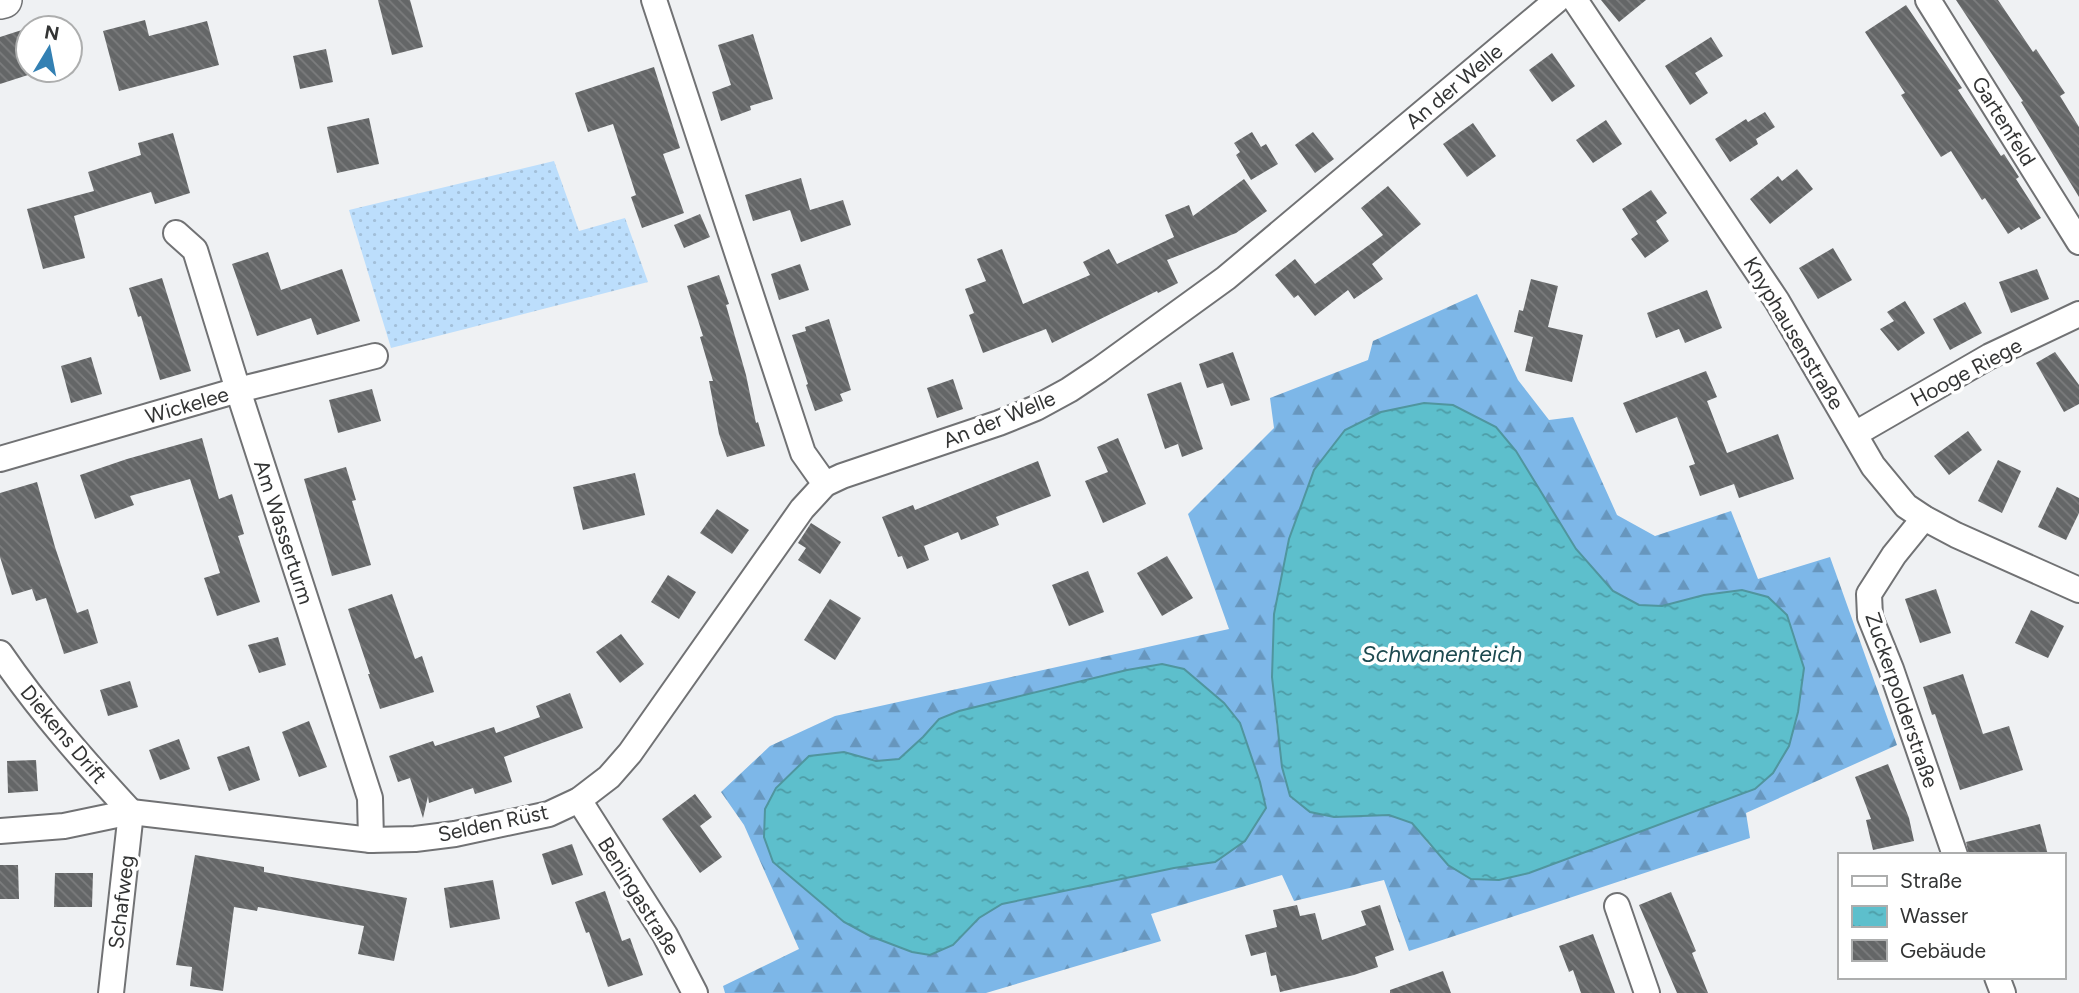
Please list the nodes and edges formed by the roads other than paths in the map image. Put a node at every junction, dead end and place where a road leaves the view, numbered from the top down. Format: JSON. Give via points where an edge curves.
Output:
{"nodes":[{"id":1,"x":654,"y":0,"type":"edge"},
{"id":2,"x":1557,"y":0,"type":"edge"},
{"id":3,"x":1575,"y":0,"type":"edge"},
{"id":4,"x":1928,"y":0,"type":"edge"},
{"id":5,"x":176,"y":233,"type":"dead end"},
{"id":6,"x":2079,"y":242,"type":"edge"},
{"id":7,"x":2079,"y":314,"type":"edge"},
{"id":8,"x":375,"y":356,"type":"dead end"},
{"id":9,"x":238,"y":390,"type":"junction"},
{"id":10,"x":1854,"y":433,"type":"junction"},
{"id":11,"x":0,"y":459,"type":"edge"},
{"id":12,"x":825,"y":484,"type":"junction"},
{"id":13,"x":1924,"y":518,"type":"junction"},
{"id":14,"x":2079,"y":590,"type":"edge"},
{"id":15,"x":0,"y":653,"type":"edge"},
{"id":16,"x":579,"y":800,"type":"junction"},
{"id":17,"x":131,"y":812,"type":"junction"},
{"id":18,"x":0,"y":831,"type":"edge"},
{"id":19,"x":371,"y":839,"type":"junction"},
{"id":20,"x":1954,"y":853,"type":"edge"},
{"id":21,"x":1617,"y":906,"type":"dead end"},
{"id":22,"x":111,"y":993,"type":"edge"},
{"id":23,"x":695,"y":993,"type":"edge"},
{"id":24,"x":1647,"y":993,"type":"edge"}],
"edges":[{"from":1,"to":12,"type":"street","via":[[803,453]]},
{"from":2,"to":12,"type":"street","name":"An der Welle","via":[[1226,278],[1069,390],[1024,413]]},
{"from":3,"to":10,"type":"street","name":"Knyphausenstraße","via":[[1777,301]]},
{"from":4,"to":6,"type":"street","name":"Gartenfeld"},
{"from":5,"to":9,"type":"street","name":"Am Wasserturm","via":[[195,250]]},
{"from":7,"to":10,"type":"street","name":"Hooge Riege","via":[[1990,356]]},
{"from":8,"to":9,"type":"street","name":"Wickelee"},
{"from":9,"to":11,"type":"street","name":"Wickelee"},
{"from":9,"to":19,"type":"street","name":"Am Wasserturm","via":[[369,798]]},
{"from":10,"to":13,"type":"street","name":"Knyphausenstraße","via":[[1873,466],[1906,506]]},
{"from":12,"to":16,"type":"street","name":"Selden Rüst","via":[[802,509],[630,753]]},
{"from":13,"to":14,"type":"street","name":"Knyphausenstraße"},
{"from":13,"to":20,"type":"street","name":"Zuckerpolderstraße","via":[[1870,594],[1870,617]]},
{"from":15,"to":17,"type":"street","name":"Diekens Drift","via":[[28,694]]},
{"from":16,"to":19,"type":"street","name":"Selden Rüst","via":[[549,814],[455,834]]},
{"from":16,"to":23,"type":"street","name":"Beningastraße","via":[[665,935]]},
{"from":17,"to":18,"type":"street","name":"Selden Rüst","via":[[64,826]]},
{"from":17,"to":19,"type":"street","name":"Selden Rüst"},
{"from":17,"to":22,"type":"street","name":"Schafweg"},
{"from":21,"to":24,"type":"street"}]}
